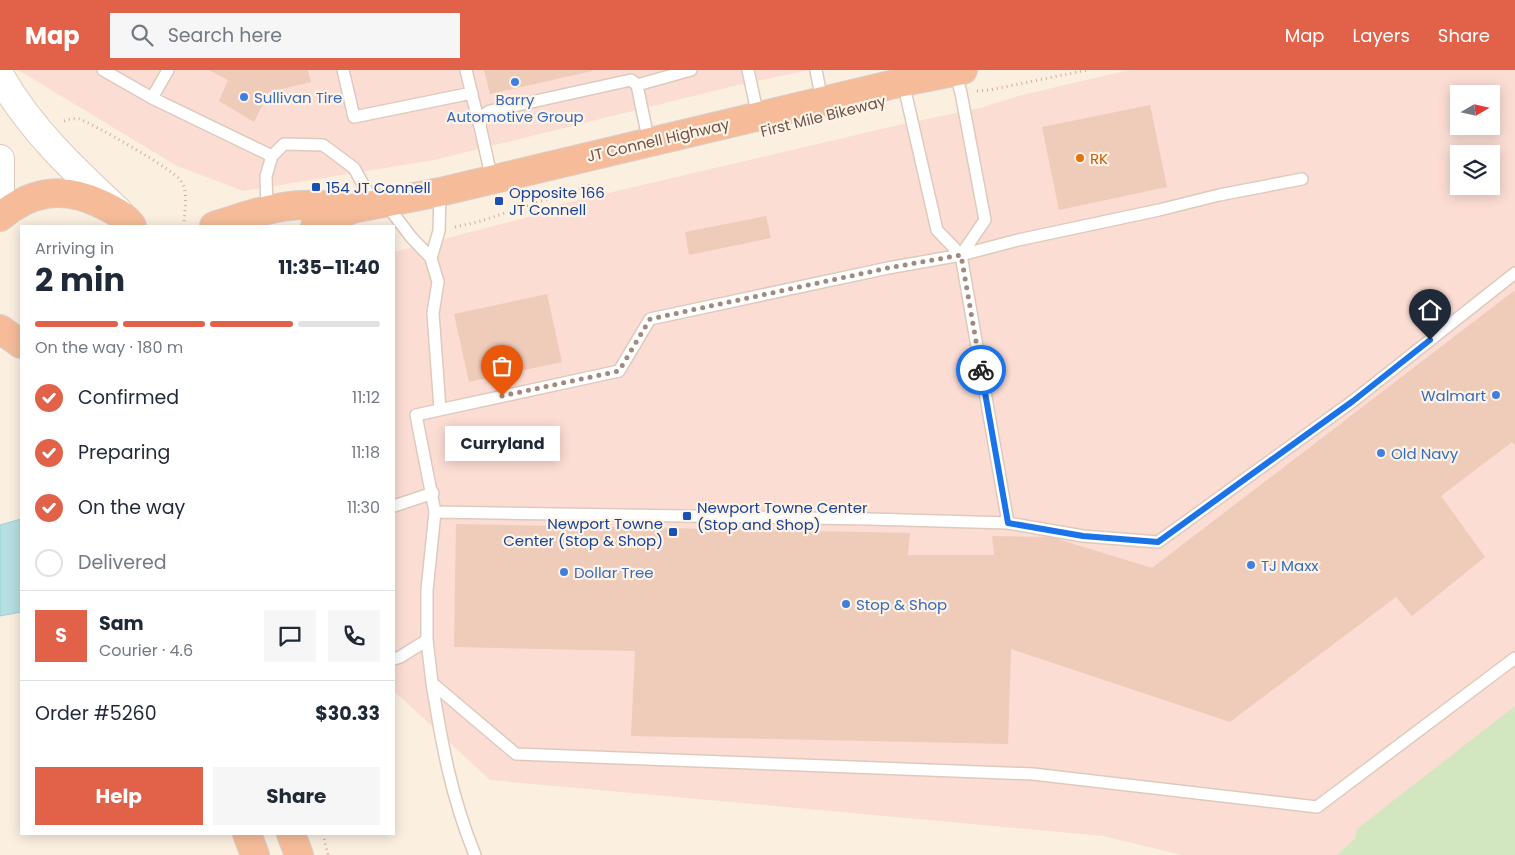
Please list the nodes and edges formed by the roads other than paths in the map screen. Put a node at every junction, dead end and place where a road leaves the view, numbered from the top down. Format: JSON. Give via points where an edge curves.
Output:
{"nodes":[{"id":1,"x":103,"y":70,"type":"edge"},
{"id":2,"x":168,"y":70,"type":"edge"},
{"id":3,"x":343,"y":70,"type":"edge"},
{"id":4,"x":466,"y":70,"type":"edge"},
{"id":5,"x":691,"y":70,"type":"edge"},
{"id":6,"x":748,"y":70,"type":"edge"},
{"id":7,"x":816,"y":70,"type":"edge"},
{"id":8,"x":661,"y":74,"type":"edge"},
{"id":9,"x":0,"y":76,"type":"edge"},
{"id":10,"x":959,"y":76,"type":"edge"},
{"id":11,"x":896,"y":79,"type":"edge"},
{"id":12,"x":636,"y":84,"type":"junction"},
{"id":13,"x":472,"y":93,"type":"junction"},
{"id":14,"x":152,"y":98,"type":"junction"},
{"id":15,"x":822,"y":101,"type":"junction"},
{"id":16,"x":758,"y":116,"type":"junction"},
{"id":17,"x":480,"y":126,"type":"junction"},
{"id":18,"x":649,"y":143,"type":"junction"},
{"id":19,"x":272,"y":156,"type":"junction"},
{"id":20,"x":0,"y":159,"type":"edge"},
{"id":21,"x":1302,"y":179,"type":"dead end"},
{"id":22,"x":492,"y":180,"type":"junction"},
{"id":23,"x":0,"y":191,"type":"edge"},
{"id":24,"x":440,"y":192,"type":"junction"},
{"id":25,"x":371,"y":206,"type":"junction"},
{"id":26,"x":267,"y":209,"type":"junction"},
{"id":27,"x":0,"y":217,"type":"edge"},
{"id":28,"x":134,"y":224,"type":"edge"},
{"id":29,"x":217,"y":225,"type":"edge"},
{"id":30,"x":318,"y":225,"type":"edge"},
{"id":31,"x":961,"y":255,"type":"junction"},
{"id":32,"x":431,"y":258,"type":"junction"},
{"id":33,"x":1515,"y":273,"type":"edge"},
{"id":34,"x":0,"y":329,"type":"edge"},
{"id":35,"x":20,"y":343,"type":"edge"},
{"id":36,"x":440,"y":409,"type":"junction"},
{"id":37,"x":433,"y":492,"type":"junction"},
{"id":38,"x":395,"y":506,"type":"edge"},
{"id":39,"x":435,"y":512,"type":"junction"},
{"id":40,"x":1008,"y":523,"type":"junction"},
{"id":41,"x":427,"y":640,"type":"junction"},
{"id":42,"x":1515,"y":658,"type":"edge"},
{"id":43,"x":395,"y":659,"type":"edge"},
{"id":44,"x":432,"y":683,"type":"junction"},
{"id":45,"x":247,"y":835,"type":"edge"},
{"id":46,"x":291,"y":835,"type":"edge"},
{"id":47,"x":255,"y":855,"type":"edge"},
{"id":48,"x":299,"y":855,"type":"edge"},
{"id":49,"x":475,"y":855,"type":"edge"}],
"edges":[{"from":1,"to":14,"type":"lane"},
{"from":2,"to":14,"type":"lane"},
{"from":3,"to":13,"type":"lane","via":[[354,117]]},
{"from":4,"to":13,"type":"lane"},
{"from":5,"to":8,"type":"lane"},
{"from":6,"to":16,"type":"lane"},
{"from":7,"to":15,"type":"lane"},
{"from":8,"to":12,"type":"lane"},
{"from":9,"to":28,"type":"street","via":[[43,137]]},
{"from":10,"to":11,"type":"highway","name":"JT Connell Highway"},
{"from":10,"to":31,"type":"lane","via":[[985,220]]},
{"from":11,"to":15,"type":"highway","name":"JT Connell Highway"},
{"from":11,"to":31,"type":"lane","via":[[937,230]]},
{"from":12,"to":17,"type":"lane","via":[[631,80],[490,111],[482,116]]},
{"from":12,"to":18,"type":"lane"},
{"from":13,"to":17,"type":"lane"},
{"from":14,"to":19,"type":"lane"},
{"from":15,"to":16,"type":"highway","name":"JT Connell Highway"},
{"from":16,"to":18,"type":"highway","name":"JT Connell Highway"},
{"from":17,"to":22,"type":"lane"},
{"from":18,"to":22,"type":"highway","name":"JT Connell Highway"},
{"from":19,"to":25,"type":"lane","via":[[284,144],[323,145],[354,168]]},
{"from":19,"to":26,"type":"lane","via":[[266,176]]},
{"from":20,"to":23,"type":"street"},
{"from":21,"to":31,"type":"lane"},
{"from":22,"to":24,"type":"highway","name":"JT Connell Highway"},
{"from":24,"to":25,"type":"highway","name":"JT Connell Highway"},
{"from":24,"to":32,"type":"lane","via":[[439,231]]},
{"from":25,"to":26,"type":"highway","name":"JT Connell Highway","via":[[305,204]]},
{"from":25,"to":30,"type":"highway","name":"JT Connell Highway"},
{"from":25,"to":32,"type":"lane","via":[[411,237]]},
{"from":26,"to":29,"type":"highway","name":"JT Connell Highway"},
{"from":27,"to":28,"type":"highway","via":[[18,203],[61,192],[84,196]]},
{"from":31,"to":36,"type":"lane","via":[[650,319],[619,371]]},
{"from":31,"to":40,"type":"lane"},
{"from":32,"to":36,"type":"lane","via":[[438,282],[433,313]]},
{"from":33,"to":40,"type":"lane","via":[[1353,401],[1158,542],[1083,536]]},
{"from":34,"to":35,"type":"highway"},
{"from":36,"to":37,"type":"lane","via":[[416,415]]},
{"from":37,"to":38,"type":"lane"},
{"from":37,"to":39,"type":"lane"},
{"from":39,"to":40,"type":"lane"},
{"from":39,"to":41,"type":"lane","via":[[427,590]]},
{"from":41,"to":43,"type":"lane"},
{"from":41,"to":44,"type":"lane"},
{"from":42,"to":44,"type":"lane","via":[[1317,807],[1033,774],[516,754]]},
{"from":44,"to":49,"type":"lane","via":[[449,779]]},
{"from":45,"to":47,"type":"highway"},
{"from":46,"to":48,"type":"highway"}]}
